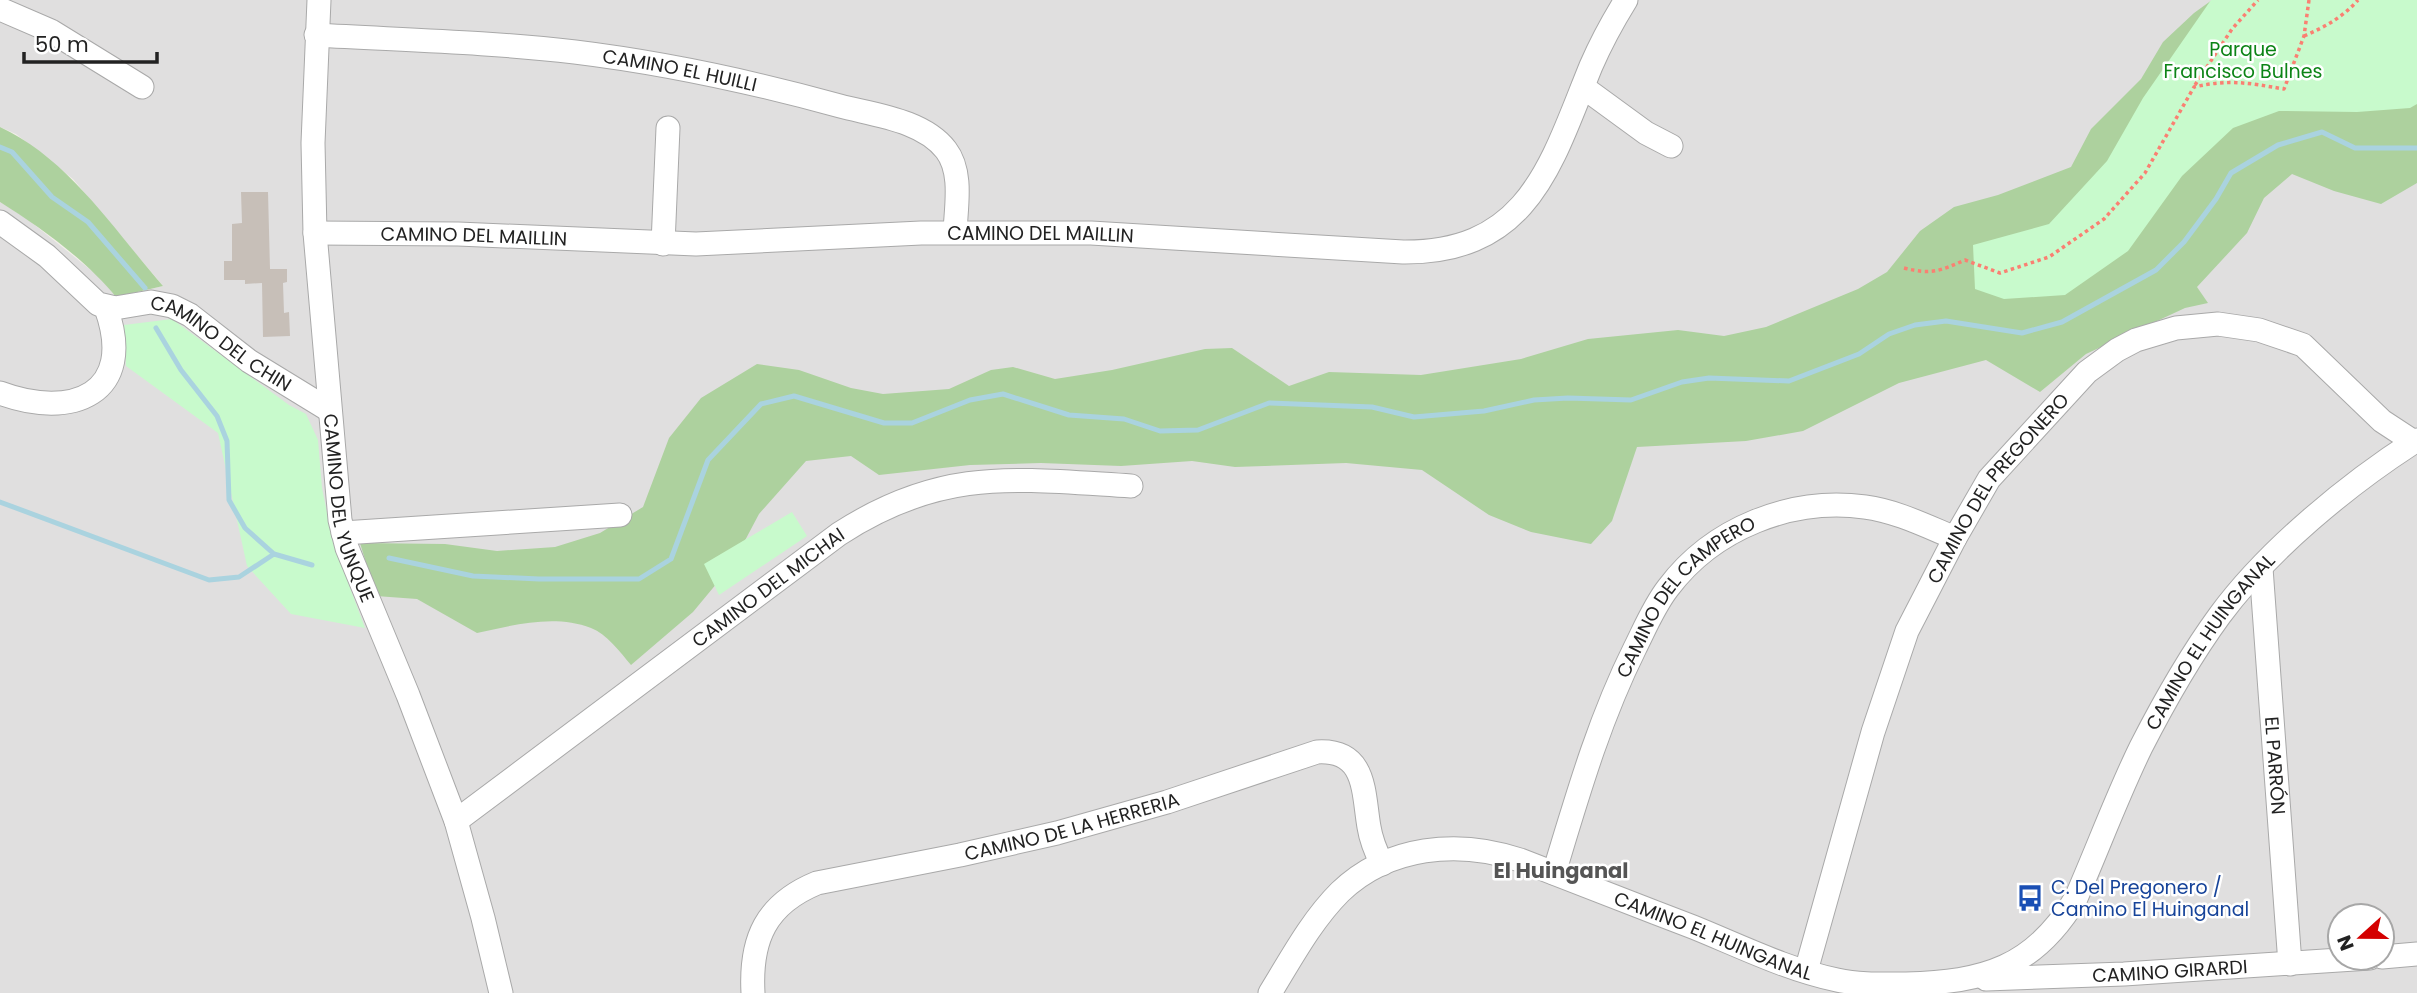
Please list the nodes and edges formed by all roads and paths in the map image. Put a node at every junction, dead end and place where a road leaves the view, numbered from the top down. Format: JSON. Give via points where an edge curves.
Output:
{"nodes":[{"id":1,"x":319,"y":0,"type":"edge"},
{"id":2,"x":1626,"y":0,"type":"edge"},
{"id":3,"x":2258,"y":0,"type":"edge"},
{"id":4,"x":2309,"y":0,"type":"edge"},
{"id":5,"x":2358,"y":0,"type":"edge"},
{"id":6,"x":0,"y":9,"type":"edge"},
{"id":7,"x":316,"y":35,"type":"junction"},
{"id":8,"x":2304,"y":36,"type":"junction"},
{"id":9,"x":142,"y":87,"type":"dead end"},
{"id":10,"x":1583,"y":87,"type":"junction"},
{"id":11,"x":2193,"y":87,"type":"junction"},
{"id":12,"x":668,"y":128,"type":"dead end"},
{"id":13,"x":1671,"y":146,"type":"dead end"},
{"id":14,"x":0,"y":222,"type":"edge"},
{"id":15,"x":315,"y":233,"type":"junction"},
{"id":16,"x":955,"y":233,"type":"junction"},
{"id":17,"x":663,"y":244,"type":"junction"},
{"id":18,"x":1903,"y":268,"type":"dead end"},
{"id":19,"x":106,"y":308,"type":"junction"},
{"id":20,"x":0,"y":393,"type":"edge"},
{"id":21,"x":329,"y":411,"type":"junction"},
{"id":22,"x":2415,"y":441,"type":"edge"},
{"id":23,"x":1131,"y":486,"type":"dead end"},
{"id":24,"x":620,"y":515,"type":"dead end"},
{"id":25,"x":343,"y":533,"type":"junction"},
{"id":26,"x":1955,"y":538,"type":"junction"},
{"id":27,"x":2261,"y":568,"type":"junction"},
{"id":28,"x":456,"y":821,"type":"junction"},
{"id":29,"x":1382,"y":864,"type":"junction"},
{"id":30,"x":1554,"y":873,"type":"junction"},
{"id":31,"x":2417,"y":954,"type":"edge"},
{"id":32,"x":2396,"y":956,"type":"edge"},
{"id":33,"x":2326,"y":961,"type":"edge"},
{"id":34,"x":2290,"y":964,"type":"junction"},
{"id":35,"x":1806,"y":971,"type":"junction"},
{"id":36,"x":1969,"y":979,"type":"junction"},
{"id":37,"x":501,"y":993,"type":"edge"},
{"id":38,"x":753,"y":993,"type":"edge"},
{"id":39,"x":1270,"y":993,"type":"edge"}],
"edges":[{"from":1,"to":7,"type":"street","name":"CAMINO DEL YUNQUE"},
{"from":2,"to":10,"type":"street","name":"CAMINO DEL MAILLIN"},
{"from":3,"to":11,"type":"path"},
{"from":4,"to":8,"type":"path"},
{"from":5,"to":8,"type":"path","via":[[2325,28]]},
{"from":6,"to":9,"type":"street","via":[[58,35]]},
{"from":7,"to":15,"type":"street","name":"CAMINO DEL YUNQUE"},
{"from":7,"to":16,"type":"street","name":"CAMINO EL HUILLI","via":[[519,47],[624,59],[773,88],[898,122],[928,135],[950,156],[956,173]]},
{"from":8,"to":11,"type":"path","via":[[2284,89],[2220,81]]},
{"from":10,"to":13,"type":"street"},
{"from":10,"to":16,"type":"street","name":"CAMINO DEL MAILLIN","via":[[1554,157],[1528,200],[1491,232],[1451,248],[1403,252],[1091,233]]},
{"from":11,"to":18,"type":"path","via":[[2145,173],[2104,219],[2049,257],[2000,273],[1965,260],[1941,271]]},
{"from":12,"to":17,"type":"street"},
{"from":14,"to":19,"type":"street"},
{"from":15,"to":17,"type":"street","name":"CAMINO DEL MAILLIN","via":[[458,234]]},
{"from":15,"to":21,"type":"street","name":"CAMINO DEL YUNQUE"},
{"from":16,"to":17,"type":"street","name":"CAMINO DEL MAILLIN"},
{"from":19,"to":20,"type":"street","via":[[115,360],[96,390],[70,401],[48,403]]},
{"from":19,"to":21,"type":"street","name":"CAMINO DEL CHIN","via":[[151,302],[173,306]]},
{"from":21,"to":25,"type":"street","name":"CAMINO DEL YUNQUE"},
{"from":22,"to":26,"type":"street","name":"CAMINO DEL PREGONERO","via":[[2382,421],[2303,345],[2239,326],[2176,328],[2126,345],[2087,372],[1989,479]]},
{"from":22,"to":27,"type":"street","name":"CAMINO EL HUINGANAL","via":[[2319,514]]},
{"from":23,"to":28,"type":"street","name":"CAMINO DEL MICHAI","via":[[978,481],[928,490],[882,508],[839,534]]},
{"from":24,"to":25,"type":"street"},
{"from":25,"to":28,"type":"street","name":"CAMINO DEL YUNQUE"},
{"from":26,"to":30,"type":"street","name":"CAMINO DEL CAMPERO","via":[[1888,511],[1820,505],[1755,521],[1697,557],[1656,605],[1625,667],[1588,758]]},
{"from":26,"to":35,"type":"street","name":"CAMINO DEL PREGONERO","via":[[1907,631],[1873,732]]},
{"from":27,"to":34,"type":"street","name":"EL PARRÓN"},
{"from":27,"to":36,"type":"street","name":"CAMINO EL HUINGANAL","via":[[2221,614],[2164,706],[2066,914],[2025,956]]},
{"from":28,"to":37,"type":"street","name":"CAMINO DEL YUNQUE"},
{"from":29,"to":30,"type":"street","name":"CAMINO EL HUINGANAL","via":[[1435,849],[1471,848],[1504,854]]},
{"from":29,"to":38,"type":"street","name":"CAMINO DE LA HERRERIA","via":[[1370,835],[1359,772],[1339,755],[1317,752],[1095,823],[810,886],[778,907],[762,931],[754,956]]},
{"from":29,"to":39,"type":"street","name":"CAMINO EL HUINGANAL","via":[[1353,881],[1328,905]]},
{"from":30,"to":35,"type":"street","name":"CAMINO EL HUINGANAL"},
{"from":31,"to":32,"type":"street"},
{"from":33,"to":34,"type":"street","name":"CAMINO GIRARDI"},
{"from":34,"to":36,"type":"street","name":"CAMINO GIRARDI"},
{"from":35,"to":36,"type":"street","name":"CAMINO EL HUINGANAL","via":[[1859,984]]}]}
